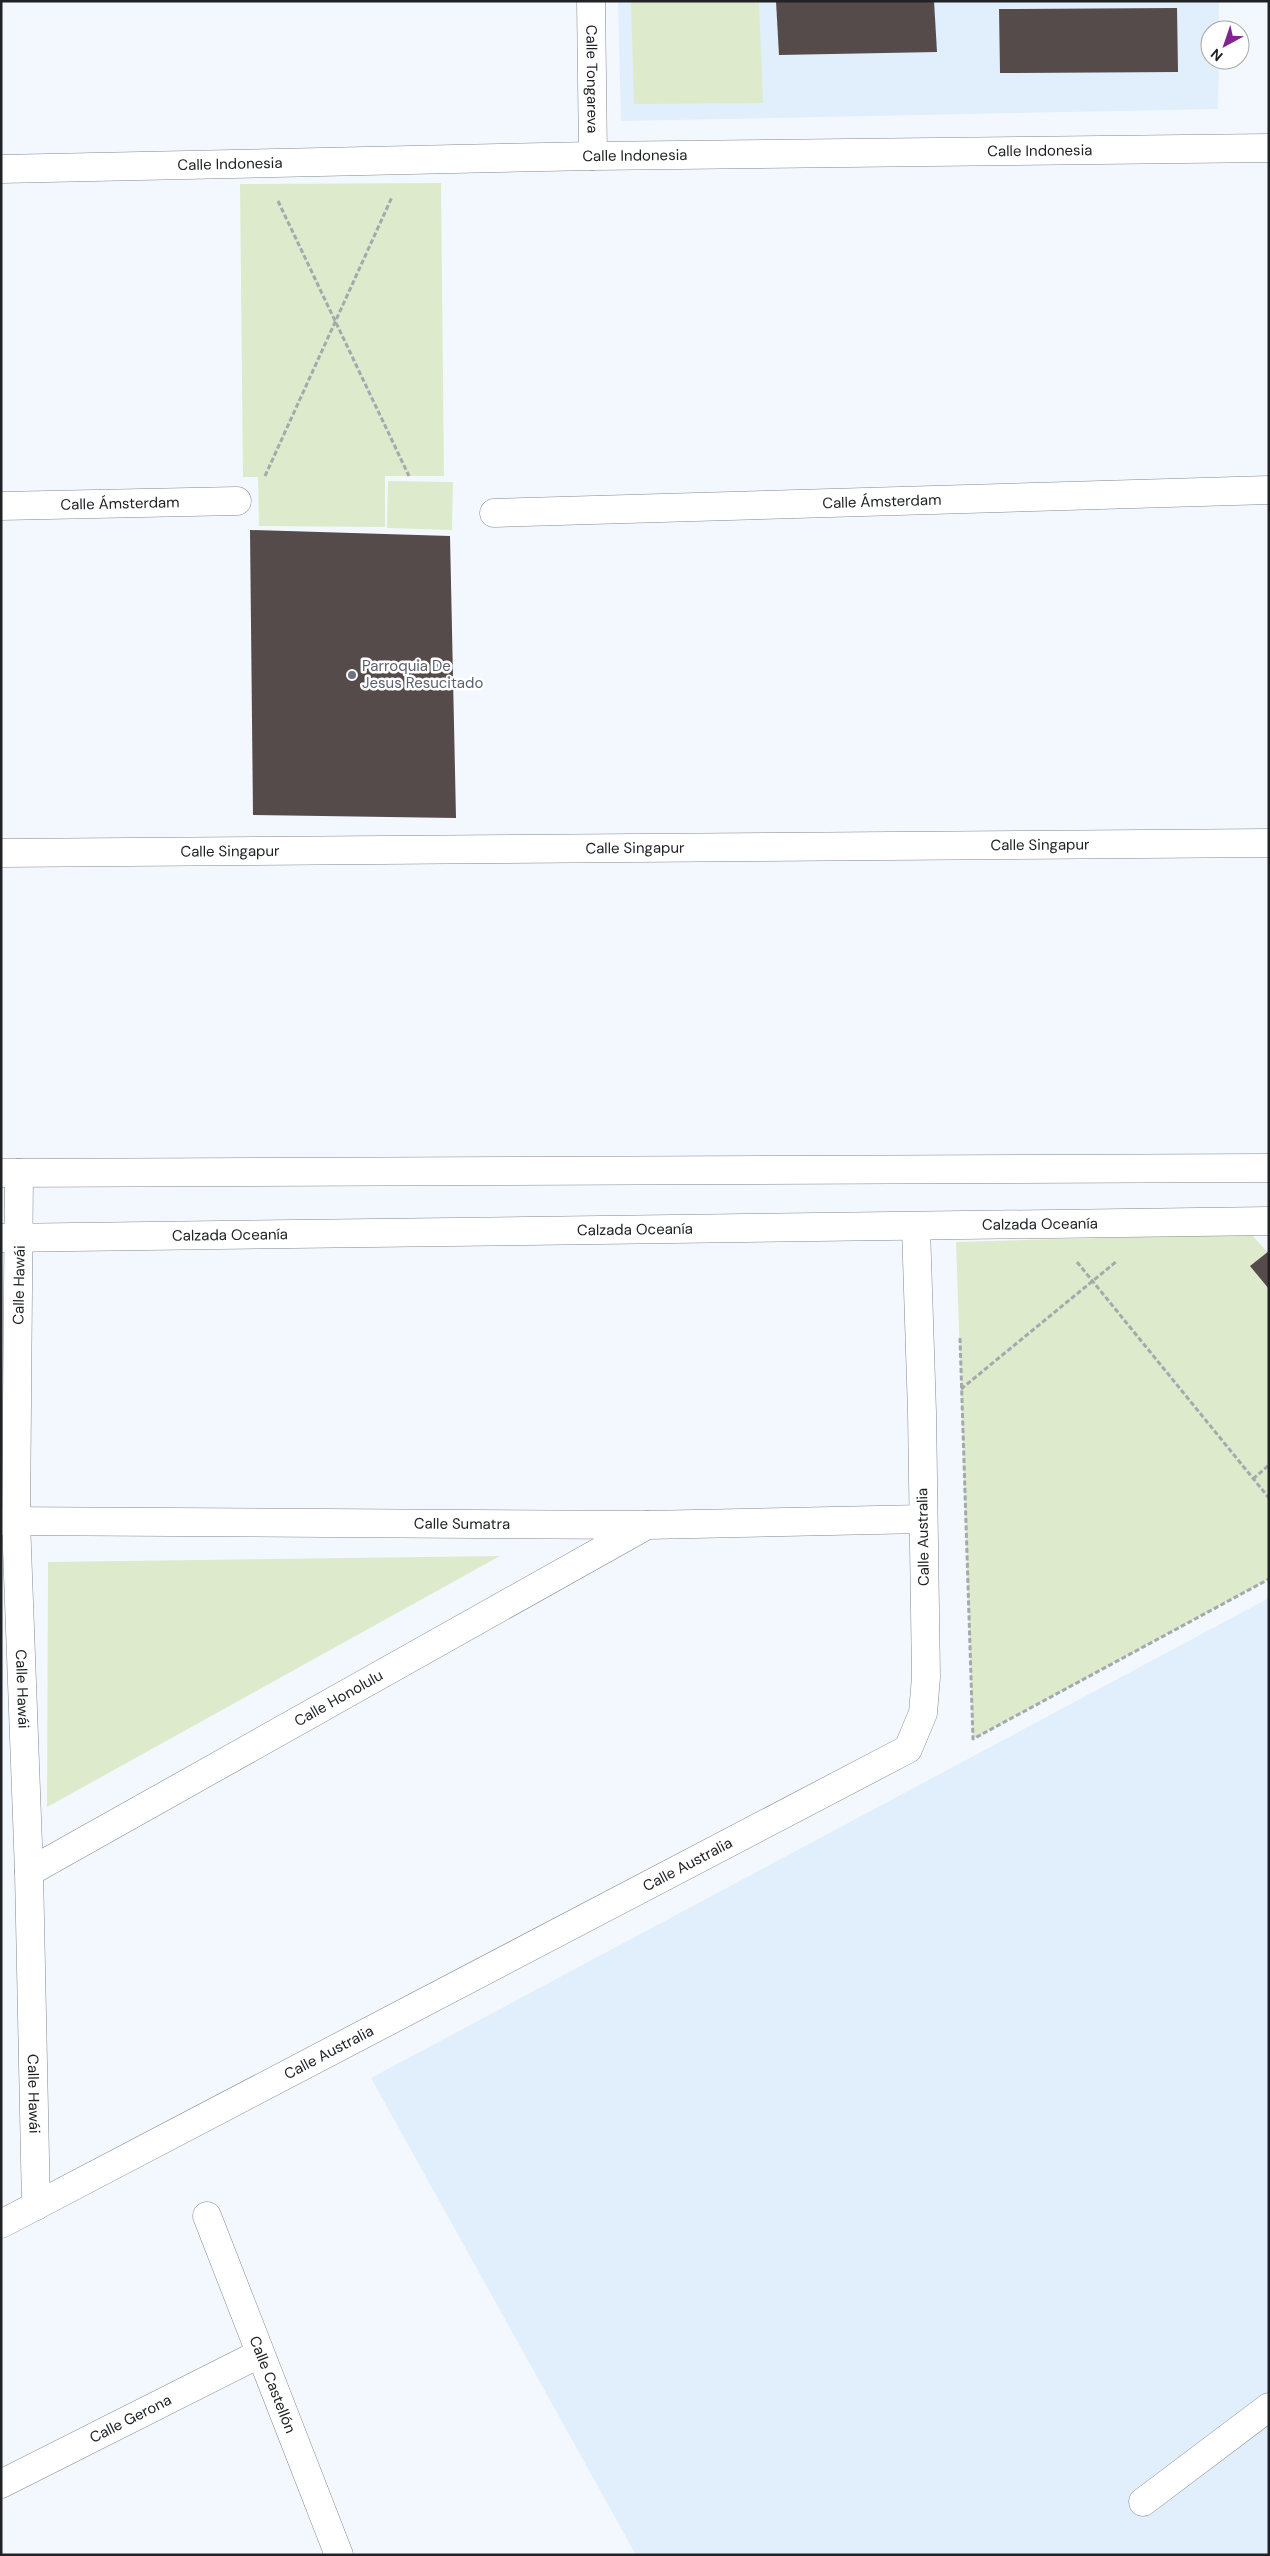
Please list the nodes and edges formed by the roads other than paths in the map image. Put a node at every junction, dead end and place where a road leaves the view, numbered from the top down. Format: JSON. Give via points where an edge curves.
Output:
{"nodes":[{"id":1,"x":591,"y":1,"type":"edge"},
{"id":2,"x":1269,"y":148,"type":"edge"},
{"id":3,"x":593,"y":156,"type":"junction"},
{"id":4,"x":1,"y":169,"type":"edge"},
{"id":5,"x":1269,"y":490,"type":"edge"},
{"id":6,"x":237,"y":501,"type":"dead end"},
{"id":7,"x":1,"y":506,"type":"edge"},
{"id":8,"x":494,"y":513,"type":"dead end"},
{"id":9,"x":1269,"y":843,"type":"edge"},
{"id":10,"x":1,"y":853,"type":"edge"},
{"id":11,"x":1269,"y":1168,"type":"edge"},
{"id":12,"x":10,"y":1173,"type":"edge"},
{"id":13,"x":1269,"y":1221,"type":"edge"},
{"id":14,"x":916,"y":1228,"type":"junction"},
{"id":15,"x":11,"y":1238,"type":"edge"},
{"id":16,"x":923,"y":1519,"type":"junction"},
{"id":17,"x":9,"y":1521,"type":"edge"},
{"id":18,"x":648,"y":1525,"type":"junction"},
{"id":19,"x":29,"y":1872,"type":"junction"},
{"id":20,"x":36,"y":2206,"type":"junction"},
{"id":21,"x":207,"y":2216,"type":"dead end"},
{"id":22,"x":1,"y":2224,"type":"edge"},
{"id":23,"x":259,"y":2354,"type":"junction"},
{"id":24,"x":1269,"y":2407,"type":"edge"},
{"id":25,"x":1,"y":2484,"type":"edge"},
{"id":26,"x":1143,"y":2502,"type":"dead end"},
{"id":27,"x":339,"y":2555,"type":"edge"}],
"edges":[{"from":1,"to":3,"type":"street","name":"Calle Tongareva"},
{"from":2,"to":3,"type":"street","name":"Calle Indonesia"},
{"from":3,"to":4,"type":"street","name":"Calle Indonesia"},
{"from":5,"to":8,"type":"street","name":"Calle Ámsterdam"},
{"from":6,"to":7,"type":"street","name":"Calle Ámsterdam"},
{"from":9,"to":10,"type":"street","name":"Calle Singapur"},
{"from":11,"to":12,"type":"street"},
{"from":12,"to":15,"type":"street","name":"Calle Hawái"},
{"from":13,"to":14,"type":"street","name":"Calzada Oceanía"},
{"from":14,"to":15,"type":"street","name":"Calzada Oceanía"},
{"from":14,"to":16,"type":"street","name":"Calle Australia"},
{"from":15,"to":17,"type":"street","name":"Calle Hawái"},
{"from":16,"to":18,"type":"street","name":"Calle Sumatra"},
{"from":16,"to":20,"type":"street","name":"Calle Australia","via":[[926,1677],[923,1713],[908,1749]]},
{"from":17,"to":18,"type":"street","name":"Calle Sumatra"},
{"from":17,"to":19,"type":"street","name":"Calle Hawái"},
{"from":18,"to":19,"type":"street","name":"Calle Honolulu"},
{"from":19,"to":20,"type":"street","name":"Calle Hawái"},
{"from":20,"to":22,"type":"street","name":"Calle Australia"},
{"from":21,"to":23,"type":"street","name":"Calle Castellón"},
{"from":23,"to":25,"type":"street","name":"Calle Gerona"},
{"from":23,"to":27,"type":"street","name":"Calle Castellón"},
{"from":24,"to":26,"type":"street"}]}
